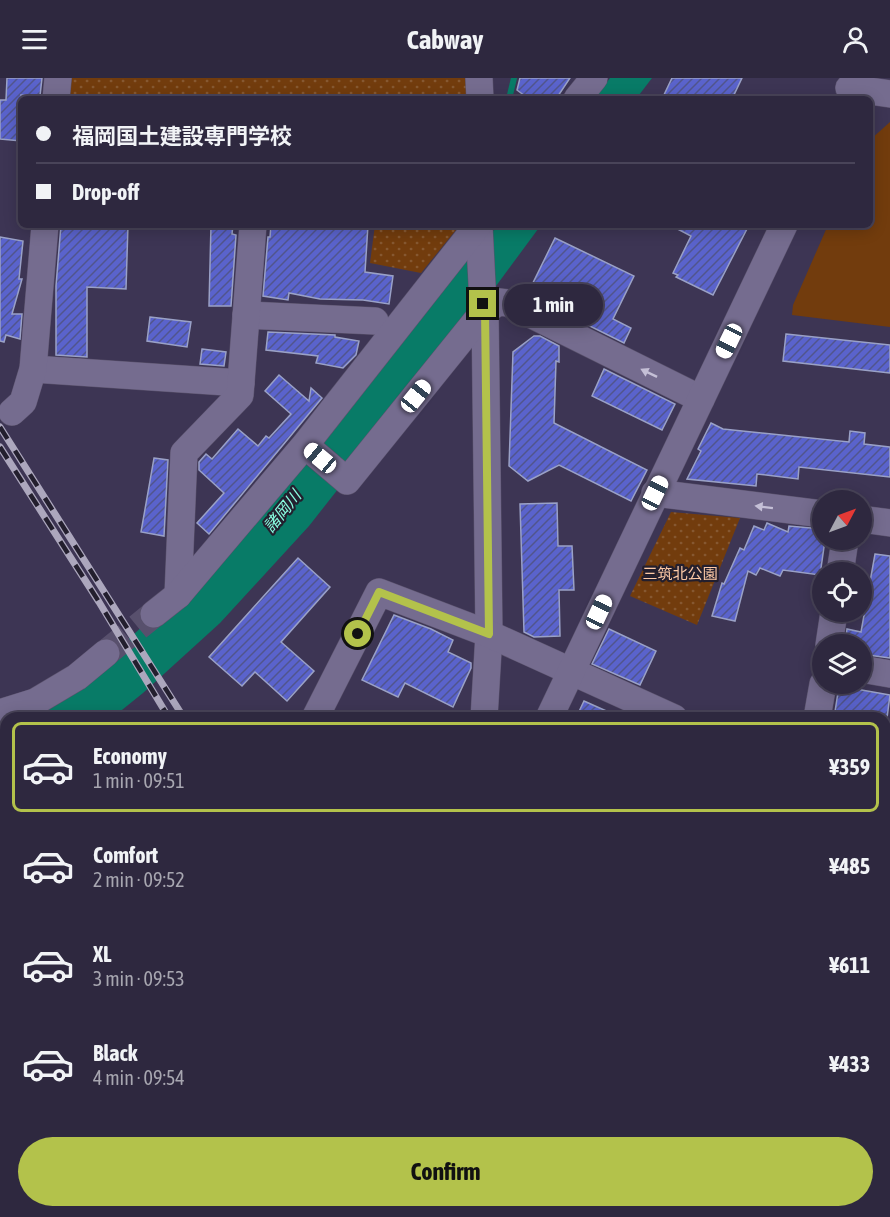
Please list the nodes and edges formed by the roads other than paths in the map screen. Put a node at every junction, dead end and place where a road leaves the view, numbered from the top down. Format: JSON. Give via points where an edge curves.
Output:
{"nodes":[{"id":1,"x":58,"y":78,"type":"edge"},
{"id":2,"x":479,"y":78,"type":"edge"},
{"id":3,"x":594,"y":78,"type":"edge"},
{"id":4,"x":849,"y":88,"type":"edge"},
{"id":5,"x":890,"y":94,"type":"edge"},
{"id":6,"x":56,"y":96,"type":"edge"},
{"id":7,"x":480,"y":96,"type":"edge"},
{"id":8,"x":579,"y":96,"type":"edge"},
{"id":9,"x":45,"y":228,"type":"edge"},
{"id":10,"x":253,"y":228,"type":"edge"},
{"id":11,"x":479,"y":228,"type":"edge"},
{"id":12,"x":783,"y":228,"type":"edge"},
{"id":13,"x":484,"y":307,"type":"junction"},
{"id":14,"x":246,"y":315,"type":"junction"},
{"id":15,"x":375,"y":321,"type":"dead end"},
{"id":16,"x":33,"y":369,"type":"junction"},
{"id":17,"x":241,"y":383,"type":"junction"},
{"id":18,"x":701,"y":399,"type":"junction"},
{"id":19,"x":12,"y":412,"type":"dead end"},
{"id":20,"x":306,"y":446,"type":"dead end"},
{"id":21,"x":655,"y":493,"type":"junction"},
{"id":22,"x":812,"y":513,"type":"edge"},
{"id":23,"x":872,"y":521,"type":"edge"},
{"id":24,"x":890,"y":523,"type":"edge"},
{"id":25,"x":178,"y":595,"type":"junction"},
{"id":26,"x":154,"y":614,"type":"tunnel mouth"},
{"id":27,"x":489,"y":634,"type":"junction"},
{"id":28,"x":106,"y":653,"type":"tunnel mouth"},
{"id":29,"x":872,"y":671,"type":"edge"},
{"id":30,"x":572,"y":672,"type":"junction"},
{"id":31,"x":890,"y":674,"type":"edge"},
{"id":32,"x":821,"y":694,"type":"edge"},
{"id":33,"x":3,"y":712,"type":"edge"},
{"id":34,"x":318,"y":712,"type":"edge"},
{"id":35,"x":484,"y":712,"type":"edge"},
{"id":36,"x":552,"y":712,"type":"edge"},
{"id":37,"x":661,"y":712,"type":"edge"},
{"id":38,"x":818,"y":712,"type":"edge"}],
"edges":[{"from":1,"to":6,"type":"street"},
{"from":2,"to":7,"type":"street"},
{"from":3,"to":8,"type":"street"},
{"from":4,"to":5,"type":"street"},
{"from":9,"to":16,"type":"street"},
{"from":10,"to":14,"type":"street"},
{"from":11,"to":13,"type":"street"},
{"from":11,"to":25,"type":"street","via":[[305,445]]},
{"from":12,"to":18,"type":"street"},
{"from":18,"to":13,"type":"street","one_way":true,"via":[[508,303]]},
{"from":13,"to":20,"type":"street","via":[[347,481]]},
{"from":13,"to":27,"type":"street"},
{"from":14,"to":15,"type":"street"},
{"from":14,"to":17,"type":"street"},
{"from":16,"to":17,"type":"street"},
{"from":16,"to":19,"type":"street","via":[[23,402]]},
{"from":17,"to":25,"type":"street","via":[[240,395],[184,453]]},
{"from":18,"to":21,"type":"street"},
{"from":22,"to":21,"type":"street","one_way":true},
{"from":21,"to":30,"type":"street"},
{"from":23,"to":24,"type":"street"},
{"from":25,"to":26,"type":"street"},
{"from":27,"to":30,"type":"street"},
{"from":27,"to":34,"type":"street","via":[[379,592]]},
{"from":27,"to":35,"type":"street"},
{"from":28,"to":33,"type":"street","via":[[77,677],[35,702]]},
{"from":29,"to":31,"type":"street"},
{"from":30,"to":36,"type":"street"},
{"from":30,"to":37,"type":"street"},
{"from":32,"to":38,"type":"street"}]}
